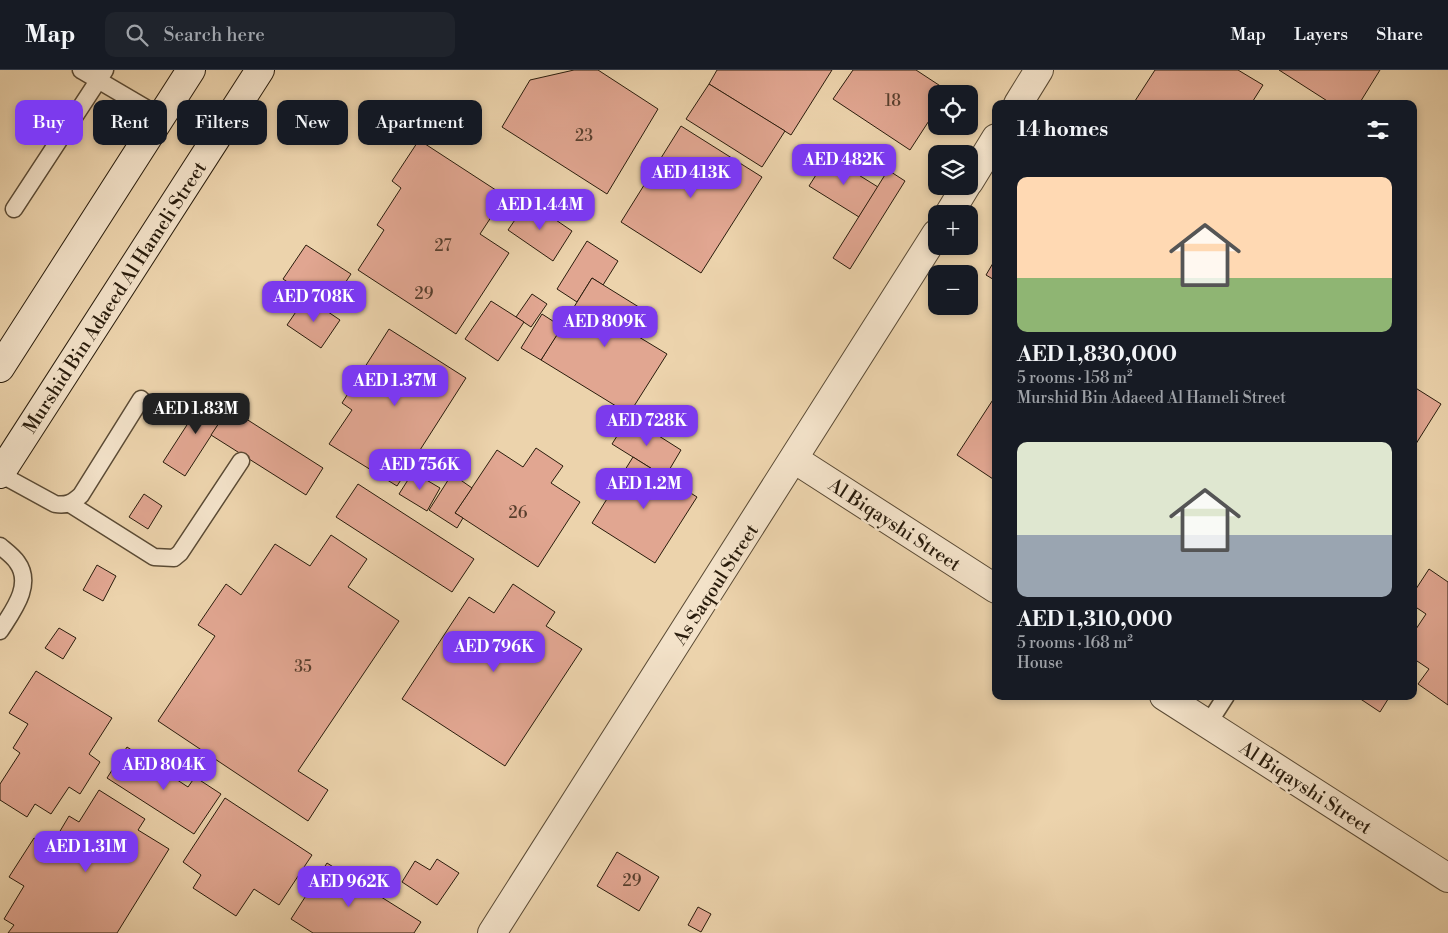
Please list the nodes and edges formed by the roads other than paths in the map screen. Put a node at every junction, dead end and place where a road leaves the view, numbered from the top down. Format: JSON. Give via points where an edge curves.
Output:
{"nodes":[{"id":1,"x":81,"y":70,"type":"edge"},
{"id":2,"x":191,"y":70,"type":"edge"},
{"id":3,"x":260,"y":70,"type":"edge"},
{"id":4,"x":1039,"y":70,"type":"edge"},
{"id":5,"x":101,"y":75,"type":"edge"},
{"id":6,"x":136,"y":100,"type":"edge"},
{"id":7,"x":1020,"y":100,"type":"edge"},
{"id":8,"x":167,"y":108,"type":"edge"},
{"id":9,"x":144,"y":145,"type":"edge"},
{"id":10,"x":992,"y":145,"type":"edge"},
{"id":11,"x":978,"y":167,"type":"edge"},
{"id":12,"x":14,"y":209,"type":"dead end"},
{"id":13,"x":928,"y":247,"type":"edge"},
{"id":14,"x":0,"y":368,"type":"edge"},
{"id":15,"x":141,"y":399,"type":"dead end"},
{"id":16,"x":794,"y":459,"type":"junction"},
{"id":17,"x":241,"y":461,"type":"dead end"},
{"id":18,"x":0,"y":474,"type":"edge"},
{"id":19,"x":70,"y":504,"type":"junction"},
{"id":20,"x":0,"y":546,"type":"edge"},
{"id":21,"x":992,"y":586,"type":"edge"},
{"id":22,"x":0,"y":631,"type":"edge"},
{"id":23,"x":1170,"y":700,"type":"edge"},
{"id":24,"x":1223,"y":700,"type":"edge"},
{"id":25,"x":1208,"y":724,"type":"junction"},
{"id":26,"x":1448,"y":878,"type":"edge"},
{"id":27,"x":492,"y":933,"type":"edge"}],
"edges":[{"from":1,"to":5,"type":"lane"},
{"from":2,"to":8,"type":"street"},
{"from":3,"to":18,"type":"street","name":"Murshid Bin Adaeed Al Hameli Street"},
{"from":4,"to":7,"type":"street"},
{"from":5,"to":6,"type":"lane"},
{"from":5,"to":12,"type":"lane"},
{"from":9,"to":14,"type":"street"},
{"from":10,"to":11,"type":"street"},
{"from":13,"to":16,"type":"street","name":"As Saqoul Street"},
{"from":15,"to":19,"type":"lane","via":[[81,495]]},
{"from":16,"to":21,"type":"street","name":"Al Biqayshi Street"},
{"from":16,"to":27,"type":"street","name":"As Saqoul Street"},
{"from":17,"to":19,"type":"lane","via":[[174,558],[145,553]]},
{"from":18,"to":19,"type":"lane","via":[[55,504]]},
{"from":20,"to":22,"type":"lane","via":[[18,563],[23,582],[18,602]]},
{"from":23,"to":25,"type":"street","name":"Al Biqayshi Street"},
{"from":24,"to":25,"type":"lane"},
{"from":25,"to":26,"type":"street","name":"Al Biqayshi Street"}]}
